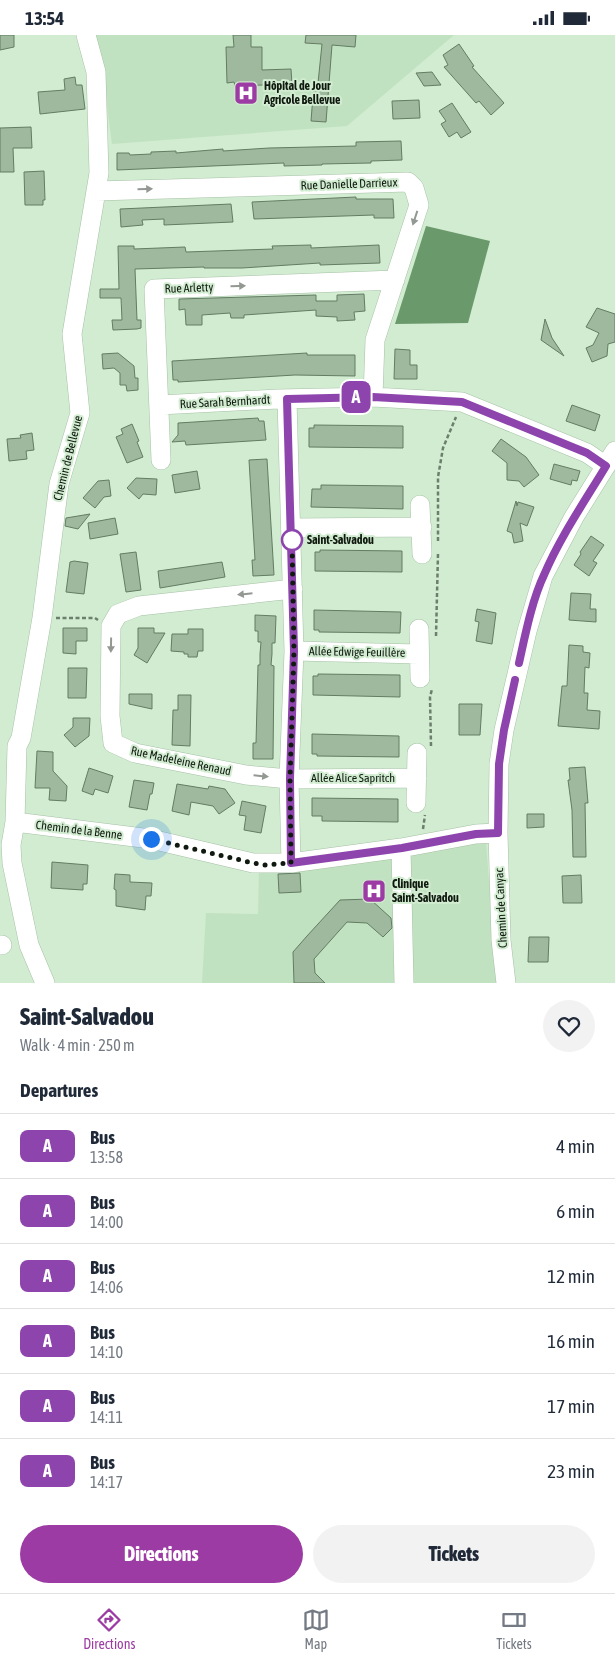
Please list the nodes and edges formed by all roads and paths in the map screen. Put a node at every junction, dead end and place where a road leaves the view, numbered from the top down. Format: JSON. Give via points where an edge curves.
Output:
{"nodes":[{"id":1,"x":86,"y":35,"type":"edge"},
{"id":2,"x":96,"y":191,"type":"junction"},
{"id":3,"x":395,"y":280,"type":"junction"},
{"id":4,"x":373,"y":397,"type":"junction"},
{"id":5,"x":287,"y":399,"type":"junction"},
{"id":6,"x":462,"y":402,"type":"junction"},
{"id":7,"x":159,"y":405,"type":"junction"},
{"id":8,"x":611,"y":458,"type":"edge"},
{"id":9,"x":162,"y":460,"type":"dead end"},
{"id":10,"x":420,"y":505,"type":"dead end"},
{"id":11,"x":422,"y":527,"type":"junction"},
{"id":12,"x":292,"y":528,"type":"junction"},
{"id":13,"x":422,"y":554,"type":"dead end"},
{"id":14,"x":294,"y":589,"type":"junction"},
{"id":15,"x":42,"y":617,"type":"junction"},
{"id":16,"x":111,"y":626,"type":"junction"},
{"id":17,"x":420,"y":629,"type":"dead end"},
{"id":18,"x":436,"y":644,"type":"dead end"},
{"id":19,"x":294,"y":651,"type":"junction"},
{"id":20,"x":419,"y":654,"type":"junction"},
{"id":21,"x":426,"y":683,"type":"joint"},
{"id":22,"x":8,"y":747,"type":"edge"},
{"id":23,"x":424,"y":751,"type":"joint"},
{"id":24,"x":417,"y":778,"type":"junction"},
{"id":25,"x":290,"y":779,"type":"junction"},
{"id":26,"x":421,"y":808,"type":"joint"},
{"id":27,"x":15,"y":822,"type":"junction"},
{"id":28,"x":498,"y":833,"type":"junction"},
{"id":29,"x":425,"y":844,"type":"junction"},
{"id":30,"x":402,"y":848,"type":"junction"},
{"id":31,"x":291,"y":863,"type":"junction"},
{"id":32,"x":8,"y":879,"type":"edge"},
{"id":33,"x":45,"y":983,"type":"edge"},
{"id":34,"x":404,"y":983,"type":"edge"},
{"id":35,"x":506,"y":983,"type":"edge"}],
"edges":[{"from":1,"to":2,"type":"street","name":"Chemin de Bellevue","via":[[96,72],[99,173]]},
{"from":2,"to":3,"type":"street","name":"Rue Danielle Darrieux","one_way":true,"via":[[408,182],[414,188],[419,205]]},
{"from":2,"to":15,"type":"street","name":"Chemin de Bellevue","via":[[72,334],[80,413],[59,484]]},
{"from":3,"to":4,"type":"street","name":"Rue Danielle Darrieux","via":[[375,340]]},
{"from":7,"to":3,"type":"street","name":"Rue Arletty","one_way":true,"via":[[154,289]]},
{"from":4,"to":5,"type":"street","name":"Rue Sarah Bernhardt"},
{"from":4,"to":6,"type":"street","name":"Rue Sarah Bernhardt"},
{"from":5,"to":7,"type":"street","name":"Rue Sarah Bernhardt"},
{"from":5,"to":12,"type":"street"},
{"from":6,"to":8,"type":"street","name":"Rue Sarah Bernhardt","via":[[587,453]]},
{"from":6,"to":18,"type":"path","via":[[443,448],[438,477]]},
{"from":7,"to":9,"type":"street","name":"Rue Arletty"},
{"from":8,"to":28,"type":"street","name":"Chemin de Canyac","via":[[574,517],[543,576],[504,730],[499,764]]},
{"from":10,"to":11,"type":"street"},
{"from":11,"to":12,"type":"street"},
{"from":11,"to":13,"type":"street"},
{"from":12,"to":14,"type":"street"},
{"from":14,"to":16,"type":"street","one_way":true,"via":[[139,606],[118,614]]},
{"from":14,"to":19,"type":"street"},
{"from":15,"to":16,"type":"path","via":[[95,618]]},
{"from":15,"to":22,"type":"street","name":"Chemin de Bellevue","via":[[21,738]]},
{"from":16,"to":25,"type":"street","name":"Rue Madeleine Renaud","one_way":true,"via":[[110,716],[114,743],[145,755],[246,775]]},
{"from":17,"to":20,"type":"street","name":"Allée Edwige Feuillère"},
{"from":19,"to":20,"type":"street","name":"Allée Edwige Feuillère"},
{"from":19,"to":25,"type":"street"},
{"from":20,"to":21,"type":"street","name":"Allée Edwige Feuillère"},
{"from":21,"to":23,"type":"path","via":[[430,697],[429,729]]},
{"from":22,"to":27,"type":"street","name":"Chemin de Bellevue"},
{"from":23,"to":24,"type":"street"},
{"from":24,"to":25,"type":"street","name":"Allée Alice Sapritch"},
{"from":24,"to":26,"type":"street"},
{"from":25,"to":31,"type":"street"},
{"from":26,"to":29,"type":"path"},
{"from":27,"to":31,"type":"street","name":"Chemin de la Benne","via":[[151,839],[265,865]]},
{"from":27,"to":32,"type":"street","name":"Chemin de Bellevue"},
{"from":28,"to":29,"type":"street","name":"Chemin de la Benne"},
{"from":28,"to":35,"type":"street","name":"Chemin de Canyac","via":[[501,940]]},
{"from":29,"to":30,"type":"street","name":"Chemin de la Benne"},
{"from":30,"to":31,"type":"street","name":"Chemin de la Benne"},
{"from":30,"to":34,"type":"street"},
{"from":32,"to":33,"type":"street","name":"Chemin de Bellevue"}]}
